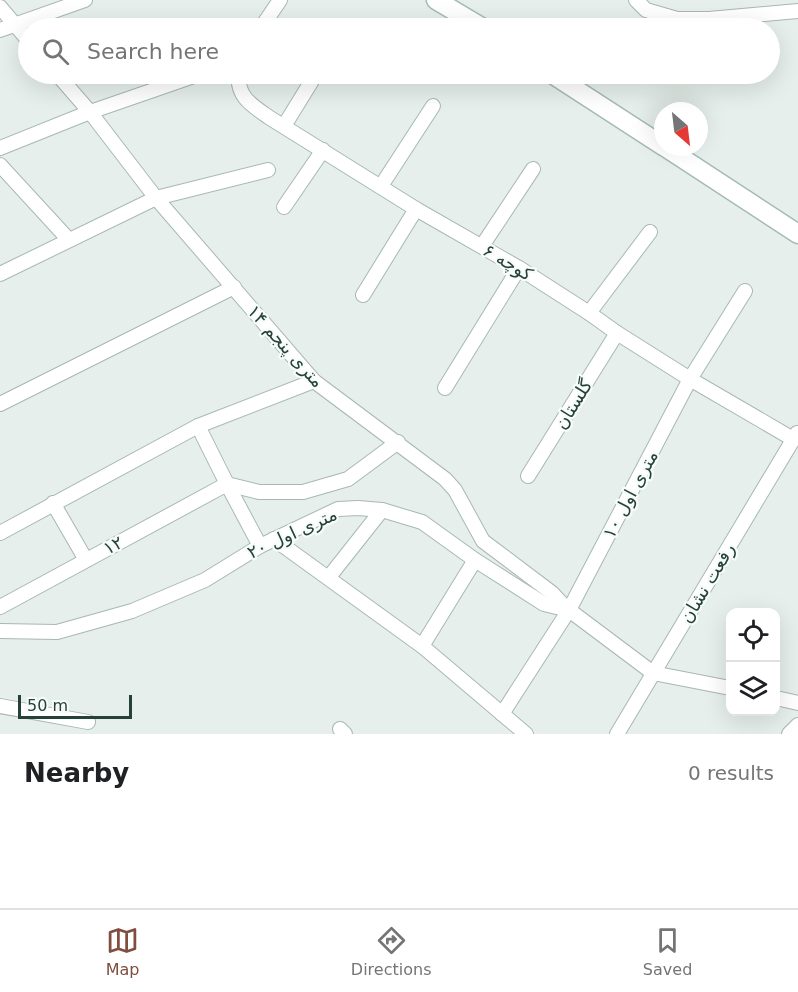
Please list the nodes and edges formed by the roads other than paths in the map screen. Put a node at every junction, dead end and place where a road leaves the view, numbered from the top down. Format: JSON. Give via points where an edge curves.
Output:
{"nodes":[{"id":1,"x":85,"y":0,"type":"edge"},
{"id":2,"x":280,"y":0,"type":"edge"},
{"id":3,"x":436,"y":0,"type":"edge"},
{"id":4,"x":636,"y":0,"type":"edge"},
{"id":5,"x":0,"y":8,"type":"edge"},
{"id":6,"x":798,"y":11,"type":"edge"},
{"id":7,"x":32,"y":18,"type":"edge"},
{"id":8,"x":268,"y":18,"type":"edge"},
{"id":9,"x":466,"y":18,"type":"edge"},
{"id":10,"x":674,"y":18,"type":"edge"},
{"id":11,"x":720,"y":18,"type":"edge"},
{"id":12,"x":18,"y":23,"type":"edge"},
{"id":13,"x":15,"y":24,"type":"junction"},
{"id":14,"x":18,"y":28,"type":"edge"},
{"id":15,"x":0,"y":30,"type":"edge"},
{"id":16,"x":66,"y":84,"type":"edge"},
{"id":17,"x":171,"y":84,"type":"edge"},
{"id":18,"x":238,"y":84,"type":"edge"},
{"id":19,"x":310,"y":84,"type":"edge"},
{"id":20,"x":568,"y":84,"type":"edge"},
{"id":21,"x":433,"y":106,"type":"dead end"},
{"id":22,"x":90,"y":112,"type":"junction"},
{"id":23,"x":284,"y":126,"type":"junction"},
{"id":24,"x":654,"y":140,"type":"edge"},
{"id":25,"x":0,"y":148,"type":"edge"},
{"id":26,"x":323,"y":150,"type":"junction"},
{"id":27,"x":679,"y":156,"type":"edge"},
{"id":28,"x":0,"y":165,"type":"edge"},
{"id":29,"x":533,"y":169,"type":"dead end"},
{"id":30,"x":268,"y":170,"type":"dead end"},
{"id":31,"x":381,"y":186,"type":"junction"},
{"id":32,"x":156,"y":198,"type":"junction"},
{"id":33,"x":284,"y":207,"type":"dead end"},
{"id":34,"x":416,"y":209,"type":"junction"},
{"id":35,"x":650,"y":232,"type":"dead end"},
{"id":36,"x":798,"y":234,"type":"edge"},
{"id":37,"x":69,"y":240,"type":"junction"},
{"id":38,"x":482,"y":246,"type":"junction"},
{"id":39,"x":519,"y":268,"type":"junction"},
{"id":40,"x":0,"y":274,"type":"edge"},
{"id":41,"x":234,"y":287,"type":"junction"},
{"id":42,"x":745,"y":291,"type":"dead end"},
{"id":43,"x":363,"y":295,"type":"dead end"},
{"id":44,"x":589,"y":312,"type":"junction"},
{"id":45,"x":617,"y":333,"type":"junction"},
{"id":46,"x":690,"y":378,"type":"junction"},
{"id":47,"x":314,"y":381,"type":"junction"},
{"id":48,"x":445,"y":387,"type":"dead end"},
{"id":49,"x":0,"y":404,"type":"edge"},
{"id":50,"x":198,"y":426,"type":"junction"},
{"id":51,"x":796,"y":436,"type":"edge"},
{"id":52,"x":398,"y":442,"type":"junction"},
{"id":53,"x":528,"y":476,"type":"dead end"},
{"id":54,"x":227,"y":484,"type":"junction"},
{"id":55,"x":53,"y":503,"type":"junction"},
{"id":56,"x":382,"y":510,"type":"junction"},
{"id":57,"x":0,"y":533,"type":"edge"},
{"id":58,"x":274,"y":539,"type":"junction"},
{"id":59,"x":260,"y":546,"type":"junction"},
{"id":60,"x":86,"y":560,"type":"junction"},
{"id":61,"x":475,"y":560,"type":"junction"},
{"id":62,"x":328,"y":577,"type":"junction"},
{"id":63,"x":0,"y":607,"type":"edge"},
{"id":64,"x":569,"y":610,"type":"junction"},
{"id":65,"x":0,"y":631,"type":"edge"},
{"id":66,"x":422,"y":646,"type":"junction"},
{"id":67,"x":653,"y":673,"type":"junction"},
{"id":68,"x":726,"y":687,"type":"edge"},
{"id":69,"x":780,"y":698,"type":"edge"},
{"id":70,"x":796,"y":698,"type":"edge"},
{"id":71,"x":0,"y":706,"type":"edge"},
{"id":72,"x":502,"y":714,"type":"junction"},
{"id":73,"x":88,"y":722,"type":"dead end"},
{"id":74,"x":798,"y":725,"type":"edge"},
{"id":75,"x":526,"y":734,"type":"edge"},
{"id":76,"x":617,"y":734,"type":"edge"},
{"id":77,"x":789,"y":734,"type":"edge"}],
"edges":[{"from":1,"to":7,"type":"street"},
{"from":2,"to":8,"type":"street"},
{"from":3,"to":9,"type":"main road"},
{"from":4,"to":10,"type":"street","via":[[646,10]]},
{"from":5,"to":13,"type":"street"},
{"from":6,"to":11,"type":"street"},
{"from":12,"to":13,"type":"street"},
{"from":13,"to":14,"type":"street"},
{"from":13,"to":15,"type":"street"},
{"from":16,"to":22,"type":"street","name":"۱۴ متری پنجم"},
{"from":17,"to":22,"type":"street"},
{"from":18,"to":23,"type":"street","name":"کوچه ۶","via":[[247,101]]},
{"from":19,"to":23,"type":"street"},
{"from":20,"to":24,"type":"main road"},
{"from":21,"to":31,"type":"street"},
{"from":22,"to":25,"type":"street"},
{"from":22,"to":32,"type":"street","name":"۱۴ متری پنجم"},
{"from":23,"to":26,"type":"street","name":"کوچه ۶"},
{"from":26,"to":31,"type":"street","name":"کوچه ۶"},
{"from":26,"to":33,"type":"street"},
{"from":27,"to":36,"type":"main road"},
{"from":28,"to":37,"type":"street"},
{"from":29,"to":38,"type":"street"},
{"from":30,"to":32,"type":"street"},
{"from":31,"to":34,"type":"street","name":"کوچه ۶"},
{"from":32,"to":37,"type":"street"},
{"from":32,"to":41,"type":"street","name":"۱۴ متری پنجم"},
{"from":34,"to":38,"type":"street","name":"کوچه ۶"},
{"from":34,"to":43,"type":"street"},
{"from":35,"to":44,"type":"street"},
{"from":37,"to":40,"type":"street"},
{"from":38,"to":39,"type":"street","name":"کوچه ۶"},
{"from":39,"to":44,"type":"street","name":"کوچه ۶"},
{"from":39,"to":48,"type":"street"},
{"from":41,"to":47,"type":"street","name":"۱۴ متری پنجم"},
{"from":41,"to":49,"type":"street"},
{"from":42,"to":46,"type":"street","name":"۱۰ متری اول"},
{"from":44,"to":45,"type":"street","name":"کوچه ۶"},
{"from":45,"to":46,"type":"street","name":"کوچه ۶"},
{"from":45,"to":53,"type":"street","name":"گلستان"},
{"from":46,"to":51,"type":"street","name":"کوچه ۶"},
{"from":46,"to":64,"type":"street","name":"۱۰ متری اول"},
{"from":47,"to":50,"type":"street"},
{"from":47,"to":52,"type":"street","name":"۱۴ متری پنجم"},
{"from":50,"to":54,"type":"street"},
{"from":50,"to":55,"type":"street"},
{"from":51,"to":67,"type":"street","name":"رفعت نشان"},
{"from":52,"to":54,"type":"street","via":[[348,479],[303,492],[259,492]]},
{"from":52,"to":64,"type":"street","name":"۱۴ متری پنجم","via":[[445,478],[483,541]]},
{"from":54,"to":59,"type":"street"},
{"from":54,"to":60,"type":"street","name":"۱۲"},
{"from":55,"to":57,"type":"street"},
{"from":55,"to":60,"type":"street"},
{"from":56,"to":58,"type":"street","name":"۲۰ متری اول","via":[[338,509]]},
{"from":56,"to":61,"type":"street","name":"۲۰ متری اول","via":[[422,522]]},
{"from":56,"to":62,"type":"street"},
{"from":58,"to":59,"type":"street","name":"۲۰ متری اول"},
{"from":58,"to":62,"type":"street"},
{"from":59,"to":65,"type":"street","name":"۲۰ متری اول","via":[[205,580],[132,611],[57,632]]},
{"from":60,"to":63,"type":"street","name":"۱۲"},
{"from":61,"to":64,"type":"street","name":"۲۰ متری اول","via":[[544,604]]},
{"from":61,"to":66,"type":"street"},
{"from":62,"to":66,"type":"street"},
{"from":64,"to":67,"type":"street","name":"۲۰ متری اول"},
{"from":64,"to":72,"type":"street","name":"۱۰ متری اول"},
{"from":66,"to":72,"type":"street"},
{"from":67,"to":68,"type":"street","name":"۲۰ متری اول"},
{"from":67,"to":76,"type":"street","name":"رفعت نشان"},
{"from":69,"to":70,"type":"street"},
{"from":71,"to":73,"type":"street"},
{"from":72,"to":75,"type":"street"},
{"from":74,"to":77,"type":"street"}]}
